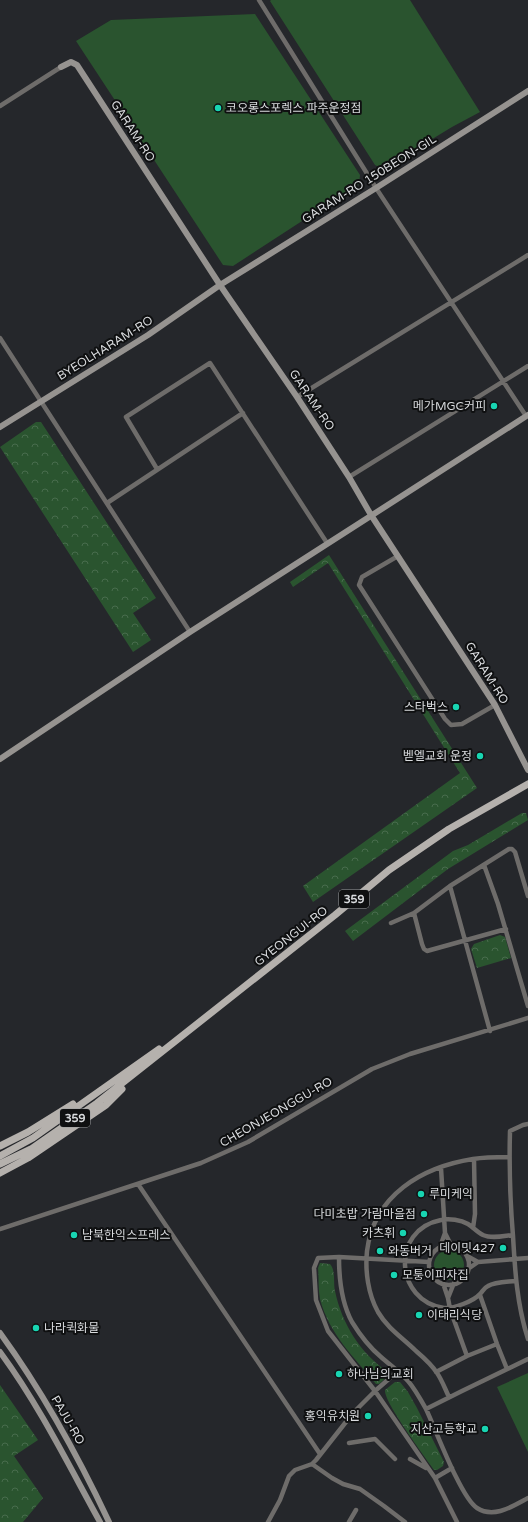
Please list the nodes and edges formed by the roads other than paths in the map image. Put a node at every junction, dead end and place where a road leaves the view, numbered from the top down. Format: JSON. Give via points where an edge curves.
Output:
{"nodes":[{"id":1,"x":259,"y":0,"type":"edge"},
{"id":2,"x":60,"y":67,"type":"joint"},
{"id":3,"x":528,"y":91,"type":"edge"},
{"id":4,"x":0,"y":106,"type":"edge"},
{"id":5,"x":376,"y":188,"type":"junction"},
{"id":6,"x":528,"y":255,"type":"edge"},
{"id":7,"x":220,"y":285,"type":"junction"},
{"id":8,"x":451,"y":303,"type":"junction"},
{"id":9,"x":0,"y":338,"type":"edge"},
{"id":10,"x":528,"y":366,"type":"edge"},
{"id":11,"x":503,"y":382,"type":"junction"},
{"id":12,"x":297,"y":397,"type":"junction"},
{"id":13,"x":40,"y":401,"type":"junction"},
{"id":14,"x":243,"y":413,"type":"junction"},
{"id":15,"x":527,"y":416,"type":"edge"},
{"id":16,"x":0,"y":427,"type":"edge"},
{"id":17,"x":157,"y":469,"type":"junction"},
{"id":18,"x":349,"y":477,"type":"junction"},
{"id":19,"x":107,"y":503,"type":"junction"},
{"id":20,"x":371,"y":515,"type":"junction"},
{"id":21,"x":328,"y":543,"type":"junction"},
{"id":22,"x":398,"y":556,"type":"junction"},
{"id":23,"x":190,"y":632,"type":"junction"},
{"id":24,"x":495,"y":705,"type":"junction"},
{"id":25,"x":0,"y":759,"type":"edge"},
{"id":26,"x":528,"y":770,"type":"edge"},
{"id":27,"x":528,"y":784,"type":"edge"},
{"id":28,"x":484,"y":865,"type":"junction"},
{"id":29,"x":450,"y":886,"type":"junction"},
{"id":30,"x":528,"y":896,"type":"edge"},
{"id":31,"x":414,"y":913,"type":"junction"},
{"id":32,"x":391,"y":923,"type":"dead end"},
{"id":33,"x":506,"y":929,"type":"junction"},
{"id":34,"x":465,"y":941,"type":"junction"},
{"id":35,"x":528,"y":1006,"type":"edge"},
{"id":36,"x":528,"y":1018,"type":"edge"},
{"id":37,"x":490,"y":1031,"type":"junction"},
{"id":38,"x":145,"y":1062,"type":"junction"},
{"id":39,"x":528,"y":1124,"type":"edge"},
{"id":40,"x":0,"y":1146,"type":"edge"},
{"id":41,"x":0,"y":1156,"type":"edge"},
{"id":42,"x":510,"y":1156,"type":"junction"},
{"id":43,"x":474,"y":1159,"type":"junction"},
{"id":44,"x":0,"y":1164,"type":"edge"},
{"id":45,"x":441,"y":1168,"type":"junction"},
{"id":46,"x":0,"y":1173,"type":"edge"},
{"id":47,"x":138,"y":1184,"type":"junction"},
{"id":48,"x":443,"y":1220,"type":"junction"},
{"id":49,"x":473,"y":1228,"type":"junction"},
{"id":50,"x":0,"y":1229,"type":"edge"},
{"id":51,"x":445,"y":1233,"type":"junction"},
{"id":52,"x":513,"y":1235,"type":"junction"},
{"id":53,"x":451,"y":1245,"type":"junction"},
{"id":54,"x":440,"y":1247,"type":"junction"},
{"id":55,"x":466,"y":1256,"type":"junction"},
{"id":56,"x":339,"y":1257,"type":"junction"},
{"id":57,"x":514,"y":1258,"type":"junction"},
{"id":58,"x":528,"y":1258,"type":"edge"},
{"id":59,"x":366,"y":1259,"type":"junction"},
{"id":60,"x":404,"y":1261,"type":"junction"},
{"id":61,"x":429,"y":1262,"type":"junction"},
{"id":62,"x":478,"y":1262,"type":"junction"},
{"id":63,"x":468,"y":1269,"type":"junction"},
{"id":64,"x":515,"y":1281,"type":"junction"},
{"id":65,"x":443,"y":1283,"type":"junction"},
{"id":66,"x":454,"y":1283,"type":"junction"},
{"id":67,"x":480,"y":1295,"type":"junction"},
{"id":68,"x":448,"y":1298,"type":"junction"},
{"id":69,"x":450,"y":1309,"type":"junction"},
{"id":70,"x":0,"y":1334,"type":"edge"},
{"id":71,"x":528,"y":1339,"type":"edge"},
{"id":72,"x":497,"y":1344,"type":"junction"},
{"id":73,"x":0,"y":1352,"type":"edge"},
{"id":74,"x":467,"y":1356,"type":"junction"},
{"id":75,"x":528,"y":1360,"type":"edge"},
{"id":76,"x":507,"y":1369,"type":"junction"},
{"id":77,"x":398,"y":1371,"type":"junction"},
{"id":78,"x":436,"y":1372,"type":"junction"},
{"id":79,"x":375,"y":1391,"type":"junction"},
{"id":80,"x":449,"y":1397,"type":"junction"},
{"id":81,"x":426,"y":1409,"type":"junction"},
{"id":82,"x":349,"y":1443,"type":"dead end"},
{"id":83,"x":320,"y":1454,"type":"junction"},
{"id":84,"x":395,"y":1459,"type":"dead end"},
{"id":85,"x":410,"y":1459,"type":"dead end"},
{"id":86,"x":312,"y":1464,"type":"junction"},
{"id":87,"x":452,"y":1468,"type":"junction"},
{"id":88,"x":428,"y":1469,"type":"junction"},
{"id":89,"x":435,"y":1478,"type":"junction"},
{"id":90,"x":528,"y":1498,"type":"edge"},
{"id":91,"x":356,"y":1510,"type":"dead end"},
{"id":92,"x":100,"y":1522,"type":"edge"},
{"id":93,"x":109,"y":1522,"type":"edge"},
{"id":94,"x":268,"y":1522,"type":"edge"},
{"id":95,"x":349,"y":1522,"type":"edge"},
{"id":96,"x":405,"y":1522,"type":"edge"},
{"id":97,"x":457,"y":1522,"type":"edge"}],
"edges":[{"from":1,"to":5,"type":"street"},
{"from":2,"to":4,"type":"street"},
{"from":2,"to":7,"type":"street","name":"GARAM-RO","via":[[71,62],[76,66]]},
{"from":3,"to":5,"type":"street","name":"GARAM-RO 150BEON-GIL"},
{"from":5,"to":7,"type":"street","name":"GARAM-RO 150BEON-GIL"},
{"from":5,"to":8,"type":"street"},
{"from":6,"to":8,"type":"street"},
{"from":7,"to":12,"type":"street","name":"GARAM-RO"},
{"from":7,"to":13,"type":"street","name":"BYEOLHARAM-RO","via":[[148,335]]},
{"from":8,"to":11,"type":"street"},
{"from":8,"to":12,"type":"street"},
{"from":9,"to":13,"type":"street"},
{"from":10,"to":11,"type":"street"},
{"from":11,"to":15,"type":"street"},
{"from":11,"to":18,"type":"street"},
{"from":12,"to":18,"type":"street","name":"GARAM-RO"},
{"from":13,"to":16,"type":"street","name":"BYEOLHARAM-RO"},
{"from":13,"to":19,"type":"street"},
{"from":14,"to":17,"type":"street"},
{"from":14,"to":17,"type":"street","via":[[210,363],[126,417]]},
{"from":14,"to":21,"type":"street"},
{"from":15,"to":20,"type":"street"},
{"from":17,"to":19,"type":"street"},
{"from":18,"to":20,"type":"street","name":"GARAM-RO"},
{"from":19,"to":23,"type":"street"},
{"from":20,"to":21,"type":"street"},
{"from":20,"to":22,"type":"street","name":"GARAM-RO"},
{"from":21,"to":23,"type":"street"},
{"from":22,"to":24,"type":"street","name":"GARAM-RO"},
{"from":22,"to":24,"type":"street","via":[[362,577],[359,585],[445,719],[451,725],[459,724]]},
{"from":23,"to":25,"type":"street"},
{"from":24,"to":26,"type":"street","name":"GARAM-RO"},
{"from":27,"to":38,"type":"main road","name":"GYEONGUI-RO","number":"359","via":[[449,829],[389,870],[190,1030]]},
{"from":28,"to":29,"type":"street"},
{"from":28,"to":30,"type":"street","via":[[512,849]]},
{"from":28,"to":33,"type":"street"},
{"from":29,"to":31,"type":"street"},
{"from":29,"to":34,"type":"street"},
{"from":31,"to":32,"type":"street"},
{"from":31,"to":34,"type":"street","via":[[424,949],[427,951]]},
{"from":33,"to":34,"type":"street"},
{"from":33,"to":35,"type":"street"},
{"from":34,"to":37,"type":"street"},
{"from":36,"to":37,"type":"street","name":"CHEONJEONGGU-RO"},
{"from":37,"to":47,"type":"street","name":"CHEONJEONGGU-RO","via":[[391,1061],[355,1078],[233,1149],[201,1163]]},
{"from":38,"to":40,"type":"main road"},
{"from":38,"to":41,"type":"main road","name":"GYEONGUI-RO","number":"359","via":[[33,1138]]},
{"from":38,"to":44,"type":"main road","name":"GYEONGUI-RO","number":"359","via":[[98,1103],[31,1149]]},
{"from":38,"to":46,"type":"main road","via":[[106,1105],[28,1158]]},
{"from":39,"to":42,"type":"street","via":[[510,1131]]},
{"from":42,"to":43,"type":"street"},
{"from":42,"to":52,"type":"street"},
{"from":43,"to":45,"type":"street"},
{"from":43,"to":49,"type":"street"},
{"from":45,"to":48,"type":"street"},
{"from":45,"to":59,"type":"street","via":[[409,1182],[394,1194],[374,1225]]},
{"from":47,"to":50,"type":"street","name":"CHEONJEONGGU-RO"},
{"from":47,"to":83,"type":"street"},
{"from":48,"to":49,"type":"street","via":[[456,1220]]},
{"from":48,"to":51,"type":"street"},
{"from":48,"to":60,"type":"street","via":[[433,1222],[415,1234]]},
{"from":49,"to":52,"type":"street","via":[[491,1237]]},
{"from":51,"to":53,"type":"street"},
{"from":51,"to":54,"type":"street"},
{"from":52,"to":57,"type":"street"},
{"from":53,"to":54,"type":"street"},
{"from":53,"to":55,"type":"street","via":[[460,1248]]},
{"from":54,"to":61,"type":"street","via":[[432,1254]]},
{"from":55,"to":62,"type":"street"},
{"from":55,"to":63,"type":"street"},
{"from":56,"to":59,"type":"street"},
{"from":56,"to":77,"type":"street","via":[[342,1295],[352,1321],[368,1346]]},
{"from":56,"to":79,"type":"street","via":[[316,1260],[316,1300],[328,1331]]},
{"from":57,"to":58,"type":"street"},
{"from":57,"to":62,"type":"street"},
{"from":57,"to":64,"type":"street"},
{"from":59,"to":60,"type":"street"},
{"from":59,"to":78,"type":"street","via":[[371,1296],[379,1313],[393,1331],[416,1350]]},
{"from":60,"to":61,"type":"street"},
{"from":60,"to":69,"type":"street","via":[[406,1275],[421,1300]]},
{"from":61,"to":65,"type":"street","via":[[434,1278]]},
{"from":62,"to":63,"type":"street"},
{"from":63,"to":66,"type":"street","via":[[464,1278]]},
{"from":64,"to":67,"type":"street","via":[[490,1284]]},
{"from":64,"to":71,"type":"street"},
{"from":65,"to":66,"type":"street"},
{"from":65,"to":68,"type":"street"},
{"from":66,"to":68,"type":"street"},
{"from":67,"to":69,"type":"street"},
{"from":67,"to":72,"type":"street"},
{"from":68,"to":69,"type":"street"},
{"from":69,"to":74,"type":"street"},
{"from":70,"to":93,"type":"street","name":"PAJU-RO","via":[[62,1430]]},
{"from":72,"to":74,"type":"street"},
{"from":72,"to":76,"type":"street"},
{"from":73,"to":92,"type":"street","name":"PAJU-RO","via":[[38,1409]]},
{"from":74,"to":78,"type":"street"},
{"from":75,"to":76,"type":"street"},
{"from":76,"to":80,"type":"street"},
{"from":77,"to":79,"type":"street"},
{"from":77,"to":81,"type":"street"},
{"from":78,"to":80,"type":"street"},
{"from":79,"to":83,"type":"street","via":[[344,1423]]},
{"from":79,"to":88,"type":"street"},
{"from":80,"to":81,"type":"street"},
{"from":81,"to":87,"type":"street"},
{"from":82,"to":84,"type":"street","via":[[375,1439]]},
{"from":83,"to":86,"type":"street"},
{"from":85,"to":88,"type":"street"},
{"from":86,"to":94,"type":"street","via":[[295,1470],[289,1476]]},
{"from":86,"to":96,"type":"street","via":[[343,1484],[360,1489]]},
{"from":87,"to":89,"type":"street"},
{"from":87,"to":90,"type":"street","via":[[472,1503],[486,1512],[500,1512]]},
{"from":88,"to":89,"type":"street"},
{"from":89,"to":97,"type":"street"},
{"from":91,"to":95,"type":"street"}]}
